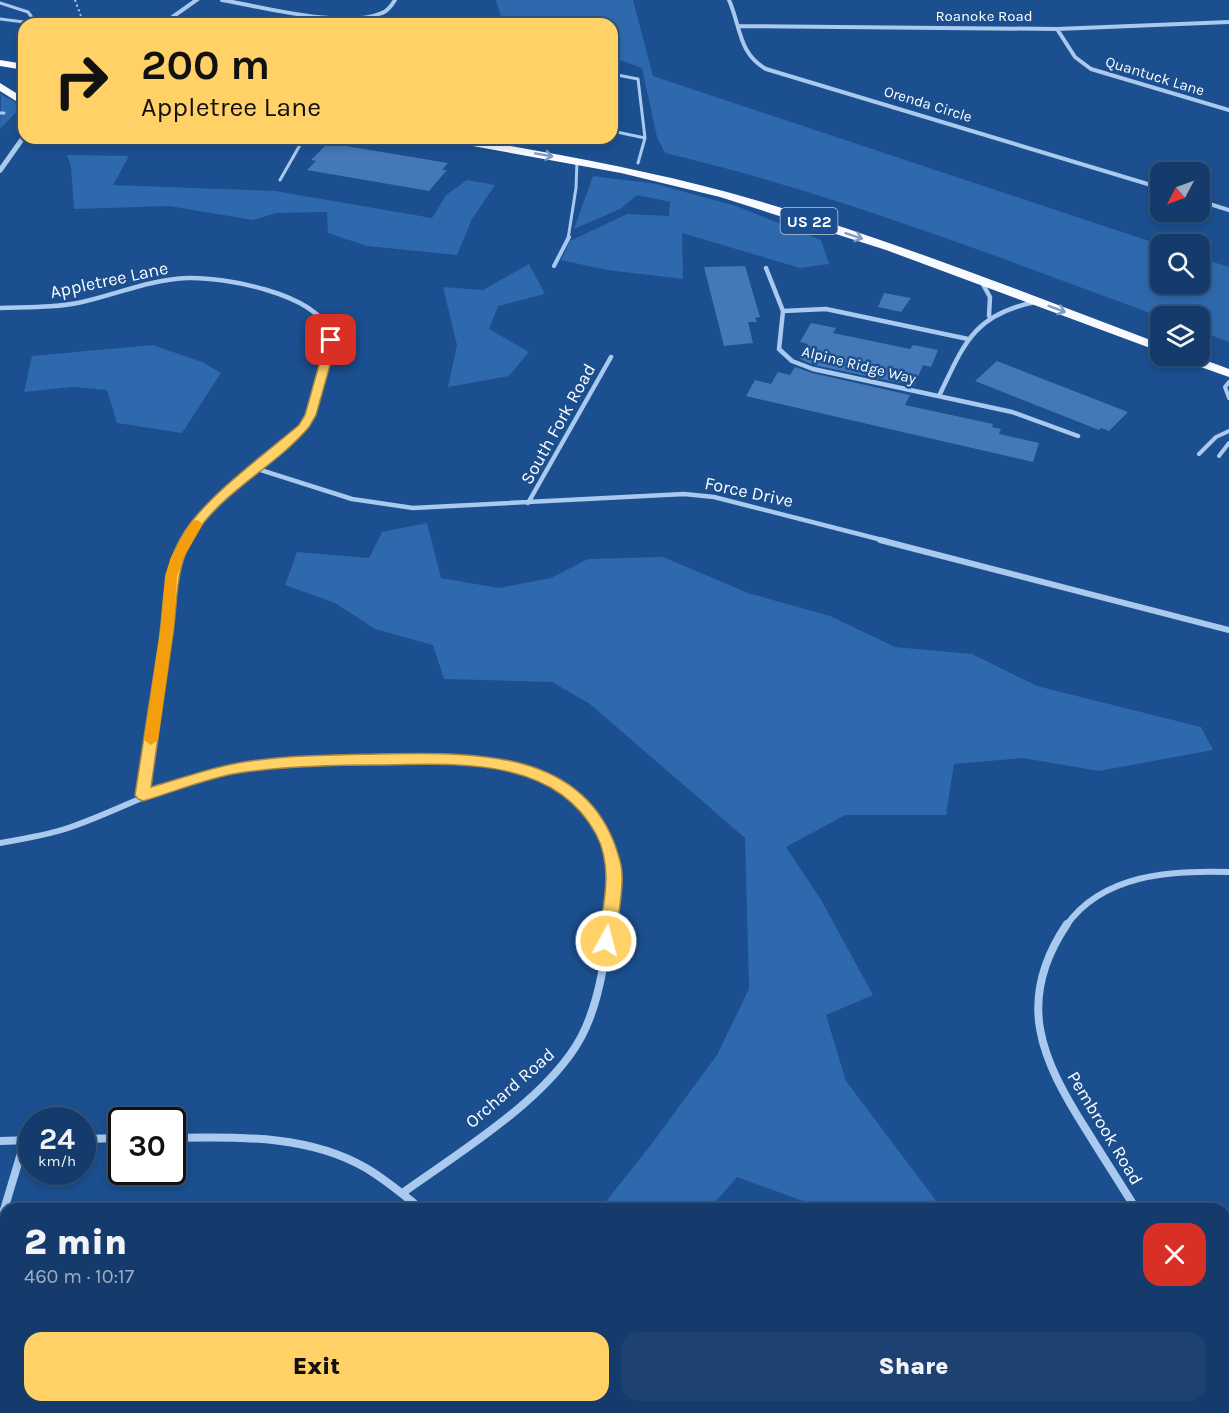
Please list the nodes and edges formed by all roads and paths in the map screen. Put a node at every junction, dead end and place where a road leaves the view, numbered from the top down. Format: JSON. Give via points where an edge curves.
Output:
{"nodes":[{"id":1,"x":75,"y":0,"type":"edge"},
{"id":2,"x":197,"y":0,"type":"edge"},
{"id":3,"x":222,"y":0,"type":"edge"},
{"id":4,"x":395,"y":0,"type":"edge"},
{"id":5,"x":729,"y":0,"type":"edge"},
{"id":6,"x":1,"y":4,"type":"edge"},
{"id":7,"x":33,"y":18,"type":"edge"},
{"id":8,"x":82,"y":18,"type":"edge"},
{"id":9,"x":171,"y":18,"type":"edge"},
{"id":10,"x":337,"y":18,"type":"edge"},
{"id":11,"x":362,"y":18,"type":"edge"},
{"id":12,"x":0,"y":19,"type":"edge"},
{"id":13,"x":1229,"y":22,"type":"edge"},
{"id":14,"x":18,"y":23,"type":"edge"},
{"id":15,"x":739,"y":26,"type":"junction"},
{"id":16,"x":1057,"y":29,"type":"junction"},
{"id":17,"x":0,"y":55,"type":"edge"},
{"id":18,"x":18,"y":59,"type":"edge"},
{"id":19,"x":0,"y":63,"type":"edge"},
{"id":20,"x":18,"y":66,"type":"edge"},
{"id":21,"x":618,"y":75,"type":"edge"},
{"id":22,"x":0,"y":86,"type":"edge"},
{"id":23,"x":11,"y":93,"type":"junction"},
{"id":24,"x":18,"y":94,"type":"edge"},
{"id":25,"x":18,"y":98,"type":"edge"},
{"id":26,"x":1229,"y":110,"type":"edge"},
{"id":27,"x":618,"y":132,"type":"edge"},
{"id":28,"x":645,"y":138,"type":"junction"},
{"id":29,"x":19,"y":144,"type":"edge"},
{"id":30,"x":479,"y":144,"type":"edge"},
{"id":31,"x":547,"y":144,"type":"edge"},
{"id":32,"x":300,"y":145,"type":"edge"},
{"id":33,"x":577,"y":161,"type":"junction"},
{"id":34,"x":638,"y":163,"type":"junction"},
{"id":35,"x":0,"y":171,"type":"edge"},
{"id":36,"x":280,"y":180,"type":"dead end"},
{"id":37,"x":1150,"y":185,"type":"edge"},
{"id":38,"x":1210,"y":204,"type":"edge"},
{"id":39,"x":1229,"y":210,"type":"edge"},
{"id":40,"x":554,"y":266,"type":"dead end"},
{"id":41,"x":766,"y":268,"type":"dead end"},
{"id":42,"x":981,"y":281,"type":"junction"},
{"id":43,"x":1038,"y":302,"type":"junction"},
{"id":44,"x":0,"y":308,"type":"edge"},
{"id":45,"x":783,"y":311,"type":"junction"},
{"id":46,"x":989,"y":316,"type":"junction"},
{"id":47,"x":1150,"y":331,"type":"edge"},
{"id":48,"x":968,"y":339,"type":"junction"},
{"id":49,"x":1150,"y":344,"type":"edge"},
{"id":50,"x":1210,"y":353,"type":"edge"},
{"id":51,"x":611,"y":357,"type":"dead end"},
{"id":52,"x":1229,"y":360,"type":"edge"},
{"id":53,"x":1210,"y":365,"type":"edge"},
{"id":54,"x":1229,"y":372,"type":"edge"},
{"id":55,"x":1229,"y":382,"type":"edge"},
{"id":56,"x":939,"y":396,"type":"junction"},
{"id":57,"x":1229,"y":398,"type":"edge"},
{"id":58,"x":1228,"y":433,"type":"edge"},
{"id":59,"x":1078,"y":436,"type":"dead end"},
{"id":60,"x":1229,"y":443,"type":"edge"},
{"id":61,"x":1199,"y":454,"type":"dead end"},
{"id":62,"x":1219,"y":456,"type":"dead end"},
{"id":63,"x":254,"y":468,"type":"junction"},
{"id":64,"x":528,"y":503,"type":"junction"},
{"id":65,"x":1229,"y":630,"type":"edge"},
{"id":66,"x":143,"y":795,"type":"junction"},
{"id":67,"x":0,"y":843,"type":"edge"},
{"id":68,"x":1229,"y":872,"type":"edge"},
{"id":69,"x":186,"y":1138,"type":"edge"},
{"id":70,"x":18,"y":1140,"type":"edge"},
{"id":71,"x":0,"y":1141,"type":"edge"},
{"id":72,"x":18,"y":1170,"type":"edge"},
{"id":73,"x":404,"y":1192,"type":"junction"},
{"id":74,"x":7,"y":1203,"type":"edge"},
{"id":75,"x":416,"y":1203,"type":"edge"},
{"id":76,"x":1132,"y":1203,"type":"edge"}],
"edges":[{"from":1,"to":8,"type":"path"},
{"from":2,"to":9,"type":"street"},
{"from":3,"to":10,"type":"street"},
{"from":4,"to":11,"type":"street","via":[[386,12]]},
{"from":5,"to":15,"type":"street","name":"Orenda Circle"},
{"from":6,"to":7,"type":"lane","via":[[28,12]]},
{"from":12,"to":14,"type":"lane"},
{"from":13,"to":16,"type":"street","name":"Roanoke Road"},
{"from":15,"to":16,"type":"street","name":"Roanoke Road"},
{"from":15,"to":37,"type":"street","name":"Orenda Circle","via":[[747,56],[773,72]]},
{"from":16,"to":26,"type":"street","name":"Quantuck Lane","via":[[1072,54],[1091,69]]},
{"from":17,"to":18,"type":"highway"},
{"from":19,"to":20,"type":"highway"},
{"from":21,"to":28,"type":"lane","via":[[638,79]]},
{"from":22,"to":23,"type":"highway"},
{"from":23,"to":24,"type":"highway"},
{"from":23,"to":25,"type":"highway"},
{"from":27,"to":28,"type":"lane"},
{"from":28,"to":34,"type":"lane"},
{"from":29,"to":35,"type":"street"},
{"from":30,"to":33,"type":"highway","number":"US 22","one_way":true},
{"from":31,"to":34,"type":"highway","number":"US 22"},
{"from":32,"to":36,"type":"lane"},
{"from":33,"to":40,"type":"lane","via":[[569,237]]},
{"from":33,"to":42,"type":"highway","number":"US 22","one_way":true,"via":[[763,207]]},
{"from":34,"to":47,"type":"highway","number":"US 22","via":[[810,210]]},
{"from":38,"to":39,"type":"street"},
{"from":41,"to":45,"type":"street","name":"Alpine Ridge Way"},
{"from":42,"to":43,"type":"highway","number":"US 22"},
{"from":42,"to":46,"type":"street","via":[[990,297]]},
{"from":43,"to":46,"type":"street","via":[[1012,305]]},
{"from":43,"to":49,"type":"highway","number":"US 22","one_way":true},
{"from":44,"to":63,"type":"street","name":"Appletree Lane","via":[[68,304],[132,286],[191,278],[226,281],[315,311],[329,329],[331,340],[310,415],[294,436]]},
{"from":45,"to":48,"type":"street","via":[[826,309]]},
{"from":45,"to":56,"type":"street","name":"Alpine Ridge Way","via":[[779,349],[792,361]]},
{"from":46,"to":48,"type":"street"},
{"from":48,"to":56,"type":"street"},
{"from":50,"to":52,"type":"highway"},
{"from":51,"to":64,"type":"street","name":"South Fork Road"},
{"from":53,"to":54,"type":"highway"},
{"from":55,"to":57,"type":"lane","via":[[1225,387]]},
{"from":56,"to":59,"type":"street","name":"Alpine Ridge Way","via":[[1022,415]]},
{"from":58,"to":61,"type":"lane","via":[[1216,437]]},
{"from":60,"to":62,"type":"lane"},
{"from":63,"to":64,"type":"street","name":"Force Drive","via":[[362,503],[388,507]]},
{"from":63,"to":66,"type":"street","name":"Appletree Lane","via":[[190,532],[171,576],[168,625]]},
{"from":64,"to":65,"type":"street","name":"Force Drive","via":[[684,494],[714,497]]},
{"from":66,"to":67,"type":"street","name":"Orchard Road","via":[[68,828]]},
{"from":66,"to":73,"type":"street","name":"Orchard Road","via":[[227,771],[274,764],[459,759],[488,761],[543,777],[567,790],[589,811],[607,841],[615,876],[600,985],[585,1030],[551,1078]]},
{"from":68,"to":76,"type":"street","name":"Pembrook Road","via":[[1160,874],[1124,883],[1068,922],[1043,965],[1038,1018],[1046,1057],[1064,1096]]},
{"from":69,"to":73,"type":"street","via":[[245,1136],[326,1149],[348,1157]]},
{"from":70,"to":71,"type":"street"},
{"from":72,"to":74,"type":"street"},
{"from":73,"to":75,"type":"street"}]}
